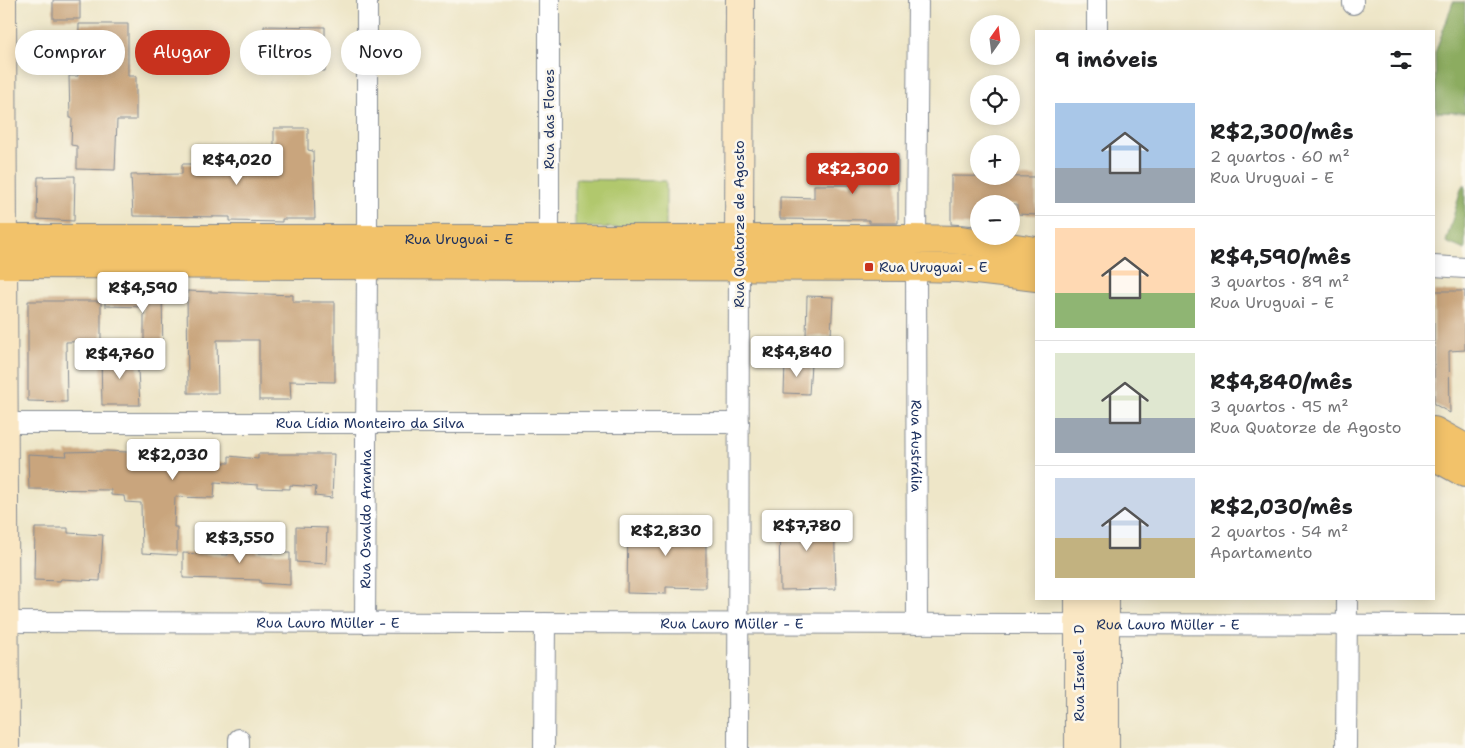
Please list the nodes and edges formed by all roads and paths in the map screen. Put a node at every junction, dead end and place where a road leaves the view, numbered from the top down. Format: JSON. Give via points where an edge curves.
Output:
{"nodes":[{"id":1,"x":2,"y":0,"type":"edge"},
{"id":2,"x":366,"y":0,"type":"edge"},
{"id":3,"x":549,"y":0,"type":"edge"},
{"id":4,"x":740,"y":0,"type":"edge"},
{"id":5,"x":918,"y":0,"type":"edge"},
{"id":6,"x":1097,"y":0,"type":"edge"},
{"id":7,"x":1097,"y":30,"type":"edge"},
{"id":8,"x":367,"y":239,"type":"junction"},
{"id":9,"x":548,"y":239,"type":"junction"},
{"id":10,"x":739,"y":239,"type":"junction"},
{"id":11,"x":916,"y":239,"type":"junction"},
{"id":12,"x":2,"y":251,"type":"edge"},
{"id":13,"x":1035,"y":251,"type":"edge"},
{"id":14,"x":367,"y":265,"type":"junction"},
{"id":15,"x":739,"y":266,"type":"junction"},
{"id":16,"x":1435,"y":266,"type":"edge"},
{"id":17,"x":916,"y":267,"type":"junction"},
{"id":18,"x":1465,"y":268,"type":"edge"},
{"id":19,"x":1035,"y":277,"type":"edge"},
{"id":20,"x":2,"y":423,"type":"edge"},
{"id":21,"x":366,"y":423,"type":"junction"},
{"id":22,"x":739,"y":423,"type":"junction"},
{"id":23,"x":1435,"y":432,"type":"edge"},
{"id":24,"x":1465,"y":448,"type":"edge"},
{"id":25,"x":1435,"y":457,"type":"edge"},
{"id":26,"x":1465,"y":473,"type":"edge"},
{"id":27,"x":1347,"y":600,"type":"edge"},
{"id":28,"x":1092,"y":611,"type":"edge"},
{"id":29,"x":2,"y":622,"type":"edge"},
{"id":30,"x":366,"y":623,"type":"junction"},
{"id":31,"x":545,"y":623,"type":"junction"},
{"id":32,"x":738,"y":624,"type":"junction"},
{"id":33,"x":917,"y":624,"type":"junction"},
{"id":34,"x":1347,"y":624,"type":"junction"},
{"id":35,"x":1465,"y":625,"type":"edge"},
{"id":36,"x":5,"y":748,"type":"edge"},
{"id":37,"x":544,"y":748,"type":"edge"},
{"id":38,"x":738,"y":748,"type":"edge"},
{"id":39,"x":1079,"y":748,"type":"edge"},
{"id":40,"x":1105,"y":748,"type":"edge"},
{"id":41,"x":1346,"y":748,"type":"edge"}],
"edges":[{"from":1,"to":12,"type":"street"},
{"from":2,"to":8,"type":"street"},
{"from":3,"to":9,"type":"street","name":"Rua das Flores"},
{"from":4,"to":10,"type":"street","name":"Rua Quatorze de Agosto"},
{"from":5,"to":11,"type":"street"},
{"from":6,"to":7,"type":"street"},
{"from":8,"to":9,"type":"main road","name":"Rua Uruguai - E"},
{"from":8,"to":12,"type":"main road","name":"Rua Uruguai - E"},
{"from":9,"to":10,"type":"main road","name":"Rua Uruguai - E"},
{"from":10,"to":11,"type":"main road","name":"Rua Uruguai - E"},
{"from":10,"to":15,"type":"street","name":"Rua Quatorze de Agosto"},
{"from":11,"to":13,"type":"main road","name":"Rua Uruguai - E","via":[[961,240]]},
{"from":12,"to":14,"type":"main road","name":"Rua Uruguai - E"},
{"from":12,"to":20,"type":"street"},
{"from":14,"to":15,"type":"main road","name":"Rua Uruguai - E"},
{"from":14,"to":21,"type":"street","name":"Rua Osvaldo Aranha"},
{"from":15,"to":17,"type":"main road","name":"Rua Uruguai - E"},
{"from":15,"to":22,"type":"street","name":"Rua Quatorze de Agosto"},
{"from":16,"to":18,"type":"street"},
{"from":17,"to":19,"type":"main road","name":"Rua Uruguai - E","via":[[959,268]]},
{"from":17,"to":33,"type":"street","name":"Rua Austrália"},
{"from":20,"to":21,"type":"street","name":"Rua Lídia Monteiro da Silva"},
{"from":20,"to":29,"type":"street"},
{"from":21,"to":22,"type":"street","name":"Rua Lídia Monteiro da Silva"},
{"from":21,"to":30,"type":"street","name":"Rua Osvaldo Aranha"},
{"from":22,"to":32,"type":"street","name":"Rua Quatorze de Agosto"},
{"from":23,"to":24,"type":"main road"},
{"from":25,"to":26,"type":"main road"},
{"from":27,"to":34,"type":"street"},
{"from":28,"to":33,"type":"street","name":"Rua Lauro Müller - E"},
{"from":28,"to":34,"type":"street","name":"Rua Lauro Müller - E"},
{"from":28,"to":39,"type":"street","name":"Rua Israel - D"},
{"from":28,"to":40,"type":"street","name":"Rua Israel - D"},
{"from":29,"to":30,"type":"street","name":"Rua Lauro Müller - E"},
{"from":29,"to":36,"type":"street"},
{"from":30,"to":31,"type":"street","name":"Rua Lauro Müller - E"},
{"from":31,"to":32,"type":"street","name":"Rua Lauro Müller - E"},
{"from":31,"to":37,"type":"street"},
{"from":32,"to":33,"type":"street","name":"Rua Lauro Müller - E"},
{"from":32,"to":38,"type":"street","name":"Rua Quatorze de Agosto"},
{"from":34,"to":35,"type":"street","name":"Rua Lauro Müller - E"},
{"from":34,"to":41,"type":"street"}]}
